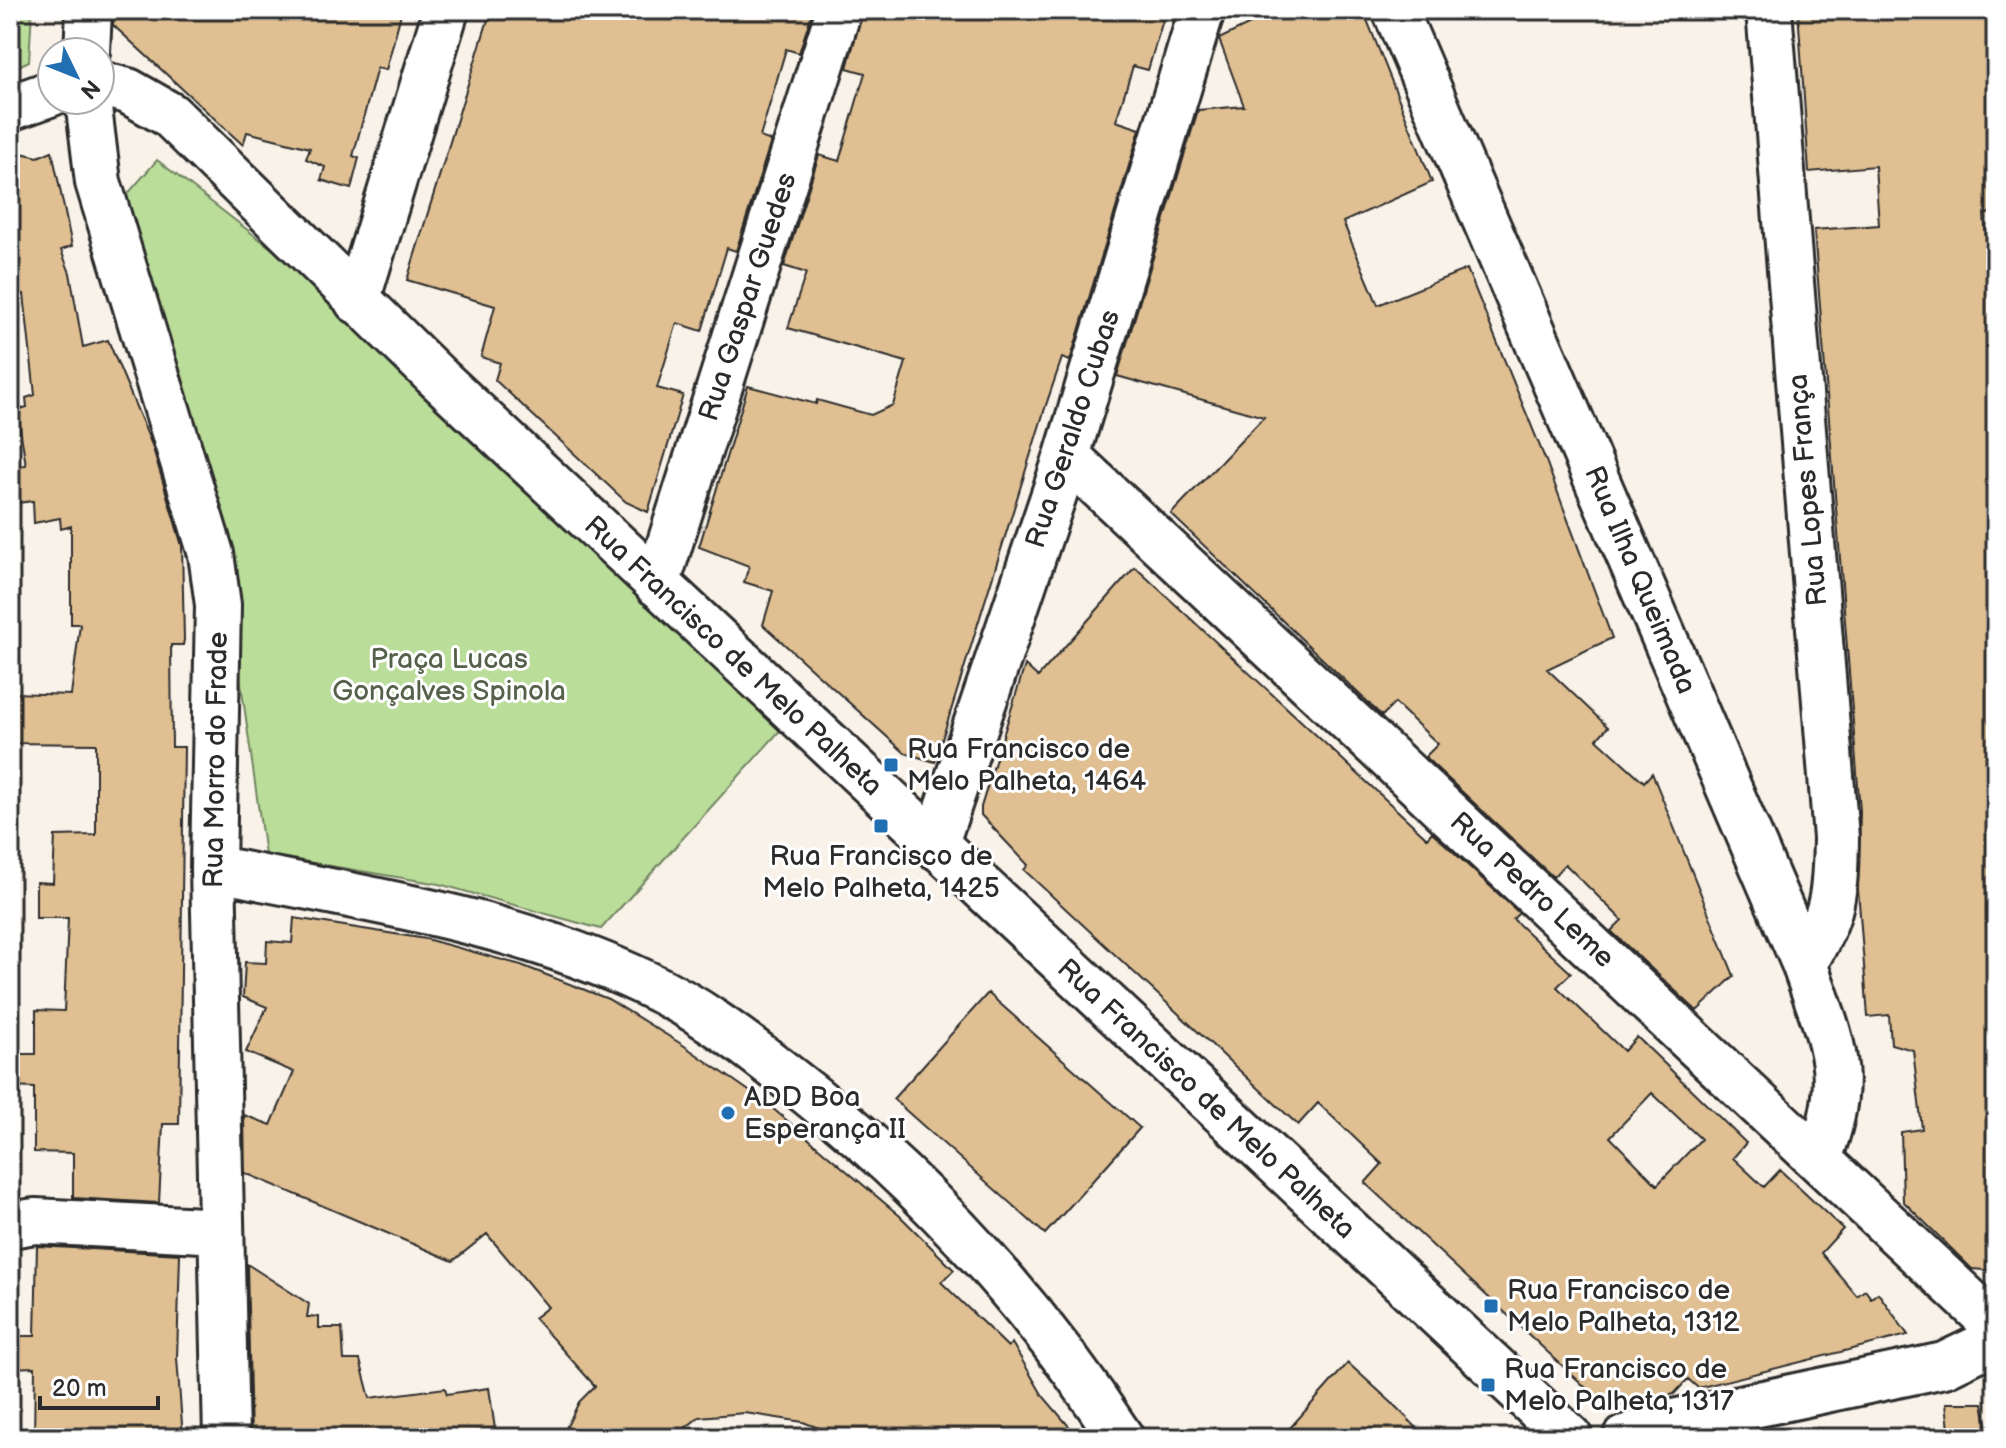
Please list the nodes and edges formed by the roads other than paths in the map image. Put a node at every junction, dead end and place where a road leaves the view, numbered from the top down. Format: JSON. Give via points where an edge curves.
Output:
{"nodes":[{"id":1,"x":89,"y":10,"type":"edge"},
{"id":2,"x":446,"y":10,"type":"edge"},
{"id":3,"x":839,"y":10,"type":"edge"},
{"id":4,"x":1202,"y":10,"type":"edge"},
{"id":5,"x":1395,"y":10,"type":"edge"},
{"id":6,"x":1769,"y":10,"type":"edge"},
{"id":7,"x":88,"y":36,"type":"edge"},
{"id":8,"x":116,"y":88,"type":"edge"},
{"id":9,"x":36,"y":99,"type":"edge"},
{"id":10,"x":10,"y":108,"type":"edge"},
{"id":11,"x":90,"y":116,"type":"edge"},
{"id":12,"x":357,"y":301,"type":"junction"},
{"id":13,"x":1067,"y":456,"type":"junction"},
{"id":14,"x":657,"y":584,"type":"junction"},
{"id":15,"x":935,"y":846,"type":"junction"},
{"id":16,"x":213,"y":868,"type":"junction"},
{"id":17,"x":1804,"y":963,"type":"junction"},
{"id":18,"x":1819,"y":1158,"type":"junction"},
{"id":19,"x":10,"y":1225,"type":"edge"},
{"id":20,"x":221,"y":1231,"type":"junction"},
{"id":21,"x":1996,"y":1326,"type":"edge"},
{"id":22,"x":1996,"y":1340,"type":"edge"},
{"id":23,"x":226,"y":1438,"type":"edge"},
{"id":24,"x":1121,"y":1438,"type":"edge"},
{"id":25,"x":1570,"y":1438,"type":"edge"},
{"id":26,"x":1626,"y":1438,"type":"edge"}],
"edges":[{"from":1,"to":7,"type":"street"},
{"from":2,"to":12,"type":"street"},
{"from":3,"to":14,"type":"street","name":"Rua Gaspar Guedes"},
{"from":4,"to":13,"type":"street","name":"Rua Geraldo Cubas"},
{"from":5,"to":17,"type":"street","name":"Rua Ilha Queimada"},
{"from":6,"to":17,"type":"street","name":"Rua Lopes França","via":[[1836,838],[1835,888],[1825,930]]},
{"from":8,"to":12,"type":"street","name":"Rua Francisco de Melo Palheta","via":[[170,115]]},
{"from":9,"to":10,"type":"street"},
{"from":11,"to":16,"type":"street","name":"Rua Morro do Frade","via":[[98,182],[211,554],[218,605]]},
{"from":12,"to":14,"type":"street","name":"Rua Francisco de Melo Palheta"},
{"from":13,"to":15,"type":"street","name":"Rua Geraldo Cubas"},
{"from":13,"to":18,"type":"street","name":"Rua Pedro Leme"},
{"from":14,"to":15,"type":"street","name":"Rua Francisco de Melo Palheta"},
{"from":15,"to":25,"type":"street","name":"Rua Francisco de Melo Palheta"},
{"from":16,"to":20,"type":"street","name":"Rua Morro do Frade"},
{"from":16,"to":24,"type":"street","via":[[465,920],[644,982],[717,1023],[887,1157],[952,1223],[1013,1289]]},
{"from":17,"to":18,"type":"street","name":"Rua Ilha Queimada","via":[[1834,1051],[1838,1093]]},
{"from":18,"to":21,"type":"street","name":"Rua Pedro Leme"},
{"from":19,"to":20,"type":"street","via":[[65,1222]]},
{"from":20,"to":23,"type":"street","name":"Rua Morro do Frade"},
{"from":22,"to":26,"type":"street","via":[[1944,1365],[1659,1425]]}]}
